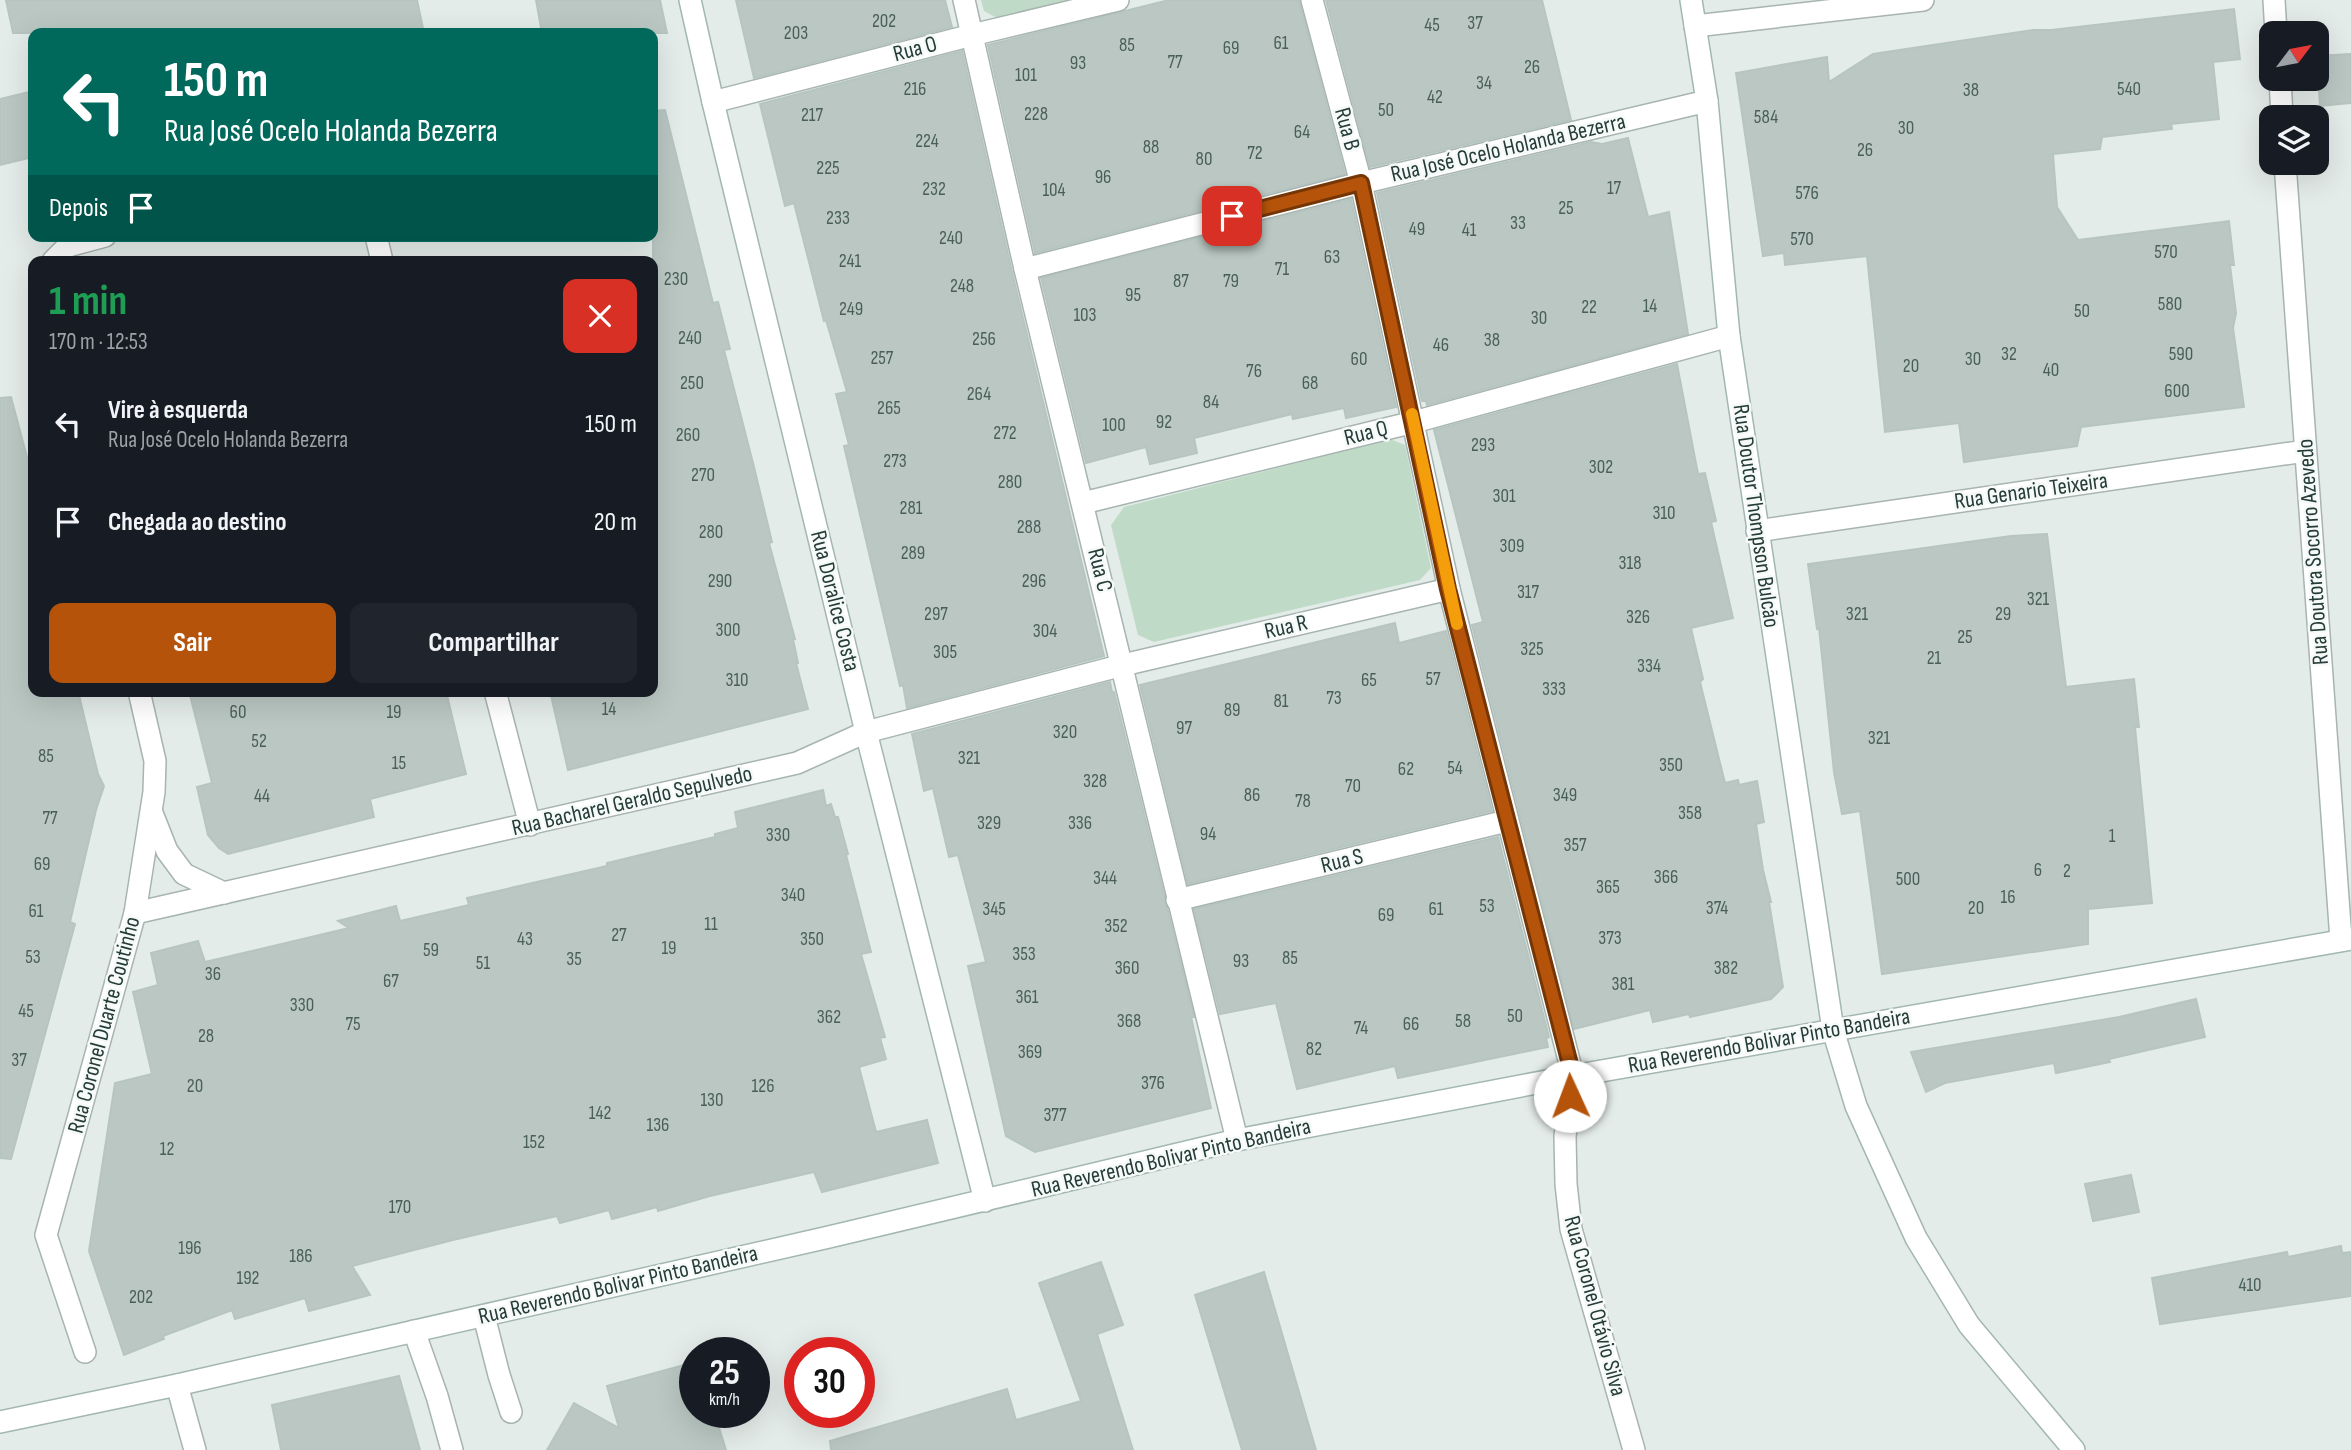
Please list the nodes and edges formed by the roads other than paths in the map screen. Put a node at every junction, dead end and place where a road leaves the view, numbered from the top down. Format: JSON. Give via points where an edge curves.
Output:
{"nodes":[{"id":1,"x":690,"y":0,"type":"edge"},
{"id":2,"x":964,"y":0,"type":"edge"},
{"id":3,"x":1118,"y":0,"type":"edge"},
{"id":4,"x":1312,"y":0,"type":"edge"},
{"id":5,"x":1691,"y":0,"type":"edge"},
{"id":6,"x":1923,"y":0,"type":"edge"},
{"id":7,"x":2274,"y":0,"type":"edge"},
{"id":8,"x":2275,"y":21,"type":"edge"},
{"id":9,"x":1695,"y":26,"type":"junction"},
{"id":10,"x":972,"y":34,"type":"junction"},
{"id":11,"x":1707,"y":101,"type":"junction"},
{"id":12,"x":713,"y":102,"type":"junction"},
{"id":13,"x":2286,"y":175,"type":"edge"},
{"id":14,"x":1361,"y":183,"type":"junction"},
{"id":15,"x":89,"y":242,"type":"edge"},
{"id":16,"x":60,"y":253,"type":"edge"},
{"id":17,"x":1025,"y":269,"type":"junction"},
{"id":18,"x":1729,"y":336,"type":"junction"},
{"id":19,"x":1414,"y":422,"type":"junction"},
{"id":20,"x":2305,"y":451,"type":"junction"},
{"id":21,"x":1083,"y":503,"type":"junction"},
{"id":22,"x":1757,"y":531,"type":"junction"},
{"id":23,"x":1448,"y":589,"type":"junction"},
{"id":24,"x":1123,"y":666,"type":"junction"},
{"id":25,"x":140,"y":697,"type":"edge"},
{"id":26,"x":497,"y":697,"type":"edge"},
{"id":27,"x":866,"y":732,"type":"junction"},
{"id":28,"x":151,"y":811,"type":"junction"},
{"id":29,"x":1507,"y":821,"type":"junction"},
{"id":30,"x":530,"y":825,"type":"junction"},
{"id":31,"x":224,"y":893,"type":"junction"},
{"id":32,"x":1177,"y":900,"type":"junction"},
{"id":33,"x":135,"y":913,"type":"junction"},
{"id":34,"x":2346,"y":940,"type":"edge"},
{"id":35,"x":1833,"y":1030,"type":"junction"},
{"id":36,"x":1573,"y":1076,"type":"junction"},
{"id":37,"x":1237,"y":1140,"type":"junction"},
{"id":38,"x":985,"y":1201,"type":"junction"},
{"id":39,"x":484,"y":1316,"type":"junction"},
{"id":40,"x":414,"y":1331,"type":"junction"},
{"id":41,"x":85,"y":1352,"type":"dead end"},
{"id":42,"x":177,"y":1385,"type":"junction"},
{"id":43,"x":511,"y":1412,"type":"dead end"},
{"id":44,"x":0,"y":1422,"type":"edge"},
{"id":45,"x":195,"y":1450,"type":"edge"},
{"id":46,"x":452,"y":1450,"type":"edge"},
{"id":47,"x":1634,"y":1450,"type":"edge"},
{"id":48,"x":2074,"y":1450,"type":"edge"}],
"edges":[{"from":1,"to":12,"type":"street","name":"Rua Doralice Costa"},
{"from":2,"to":10,"type":"street","name":"Rua C"},
{"from":3,"to":10,"type":"street","name":"Rua O"},
{"from":4,"to":14,"type":"street","name":"Rua B"},
{"from":5,"to":9,"type":"street","name":"Rua Doutor Thompson Bulcão"},
{"from":6,"to":9,"type":"street"},
{"from":7,"to":8,"type":"street"},
{"from":9,"to":11,"type":"street","name":"Rua Doutor Thompson Bulcão"},
{"from":10,"to":12,"type":"street","name":"Rua O"},
{"from":10,"to":17,"type":"street","name":"Rua C"},
{"from":11,"to":14,"type":"street","name":"Rua José Ocelo Holanda Bezerra"},
{"from":11,"to":18,"type":"street","name":"Rua Doutor Thompson Bulcão"},
{"from":12,"to":27,"type":"street","name":"Rua Doralice Costa"},
{"from":13,"to":20,"type":"street","name":"Rua Doutora Socorro Azevedo"},
{"from":14,"to":17,"type":"street","name":"Rua José Ocelo Holanda Bezerra"},
{"from":14,"to":19,"type":"street","name":"Rua B"},
{"from":15,"to":16,"type":"street"},
{"from":17,"to":21,"type":"street","name":"Rua C"},
{"from":18,"to":19,"type":"street","name":"Rua Q"},
{"from":18,"to":22,"type":"street","name":"Rua Doutor Thompson Bulcão"},
{"from":19,"to":21,"type":"street","name":"Rua Q"},
{"from":19,"to":23,"type":"street","name":"Rua B"},
{"from":20,"to":22,"type":"street","name":"Rua Genario Teixeira"},
{"from":20,"to":34,"type":"street","name":"Rua Doutora Socorro Azevedo"},
{"from":21,"to":24,"type":"street","name":"Rua C"},
{"from":22,"to":35,"type":"street","name":"Rua Doutor Thompson Bulcão"},
{"from":23,"to":24,"type":"street","name":"Rua R"},
{"from":23,"to":29,"type":"street","name":"Rua B"},
{"from":24,"to":27,"type":"street","name":"Rua Bacharel Geraldo Sepulvedo"},
{"from":24,"to":32,"type":"street","name":"Rua C"},
{"from":25,"to":28,"type":"street","name":"Rua Coronel Duarte Coutinho","via":[[155,761]]},
{"from":26,"to":30,"type":"street"},
{"from":27,"to":30,"type":"street","name":"Rua Bacharel Geraldo Sepulvedo","via":[[797,763]]},
{"from":27,"to":38,"type":"street","name":"Rua Doralice Costa"},
{"from":28,"to":31,"type":"street","via":[[167,851],[184,874]]},
{"from":28,"to":33,"type":"street","name":"Rua Coronel Duarte Coutinho"},
{"from":29,"to":32,"type":"street","name":"Rua S"},
{"from":29,"to":36,"type":"street","name":"Rua B"},
{"from":30,"to":31,"type":"street","name":"Rua Bacharel Geraldo Sepulvedo"},
{"from":31,"to":33,"type":"street","name":"Rua Bacharel Geraldo Sepulvedo"},
{"from":32,"to":37,"type":"street","name":"Rua C"},
{"from":33,"to":41,"type":"street","name":"Rua Coronel Duarte Coutinho","via":[[46,1236]]},
{"from":34,"to":35,"type":"street","name":"Rua Reverendo Bolivar Pinto Bandeira"},
{"from":35,"to":36,"type":"street","name":"Rua Reverendo Bolivar Pinto Bandeira"},
{"from":35,"to":48,"type":"street","name":"Rua Doutor Thompson Bulcão","via":[[1856,1106],[1916,1238],[1969,1325]]},
{"from":36,"to":37,"type":"street","name":"Rua Reverendo Bolivar Pinto Bandeira"},
{"from":36,"to":47,"type":"street","name":"Rua Coronel Otávio Silva","via":[[1565,1136],[1571,1229]]},
{"from":37,"to":38,"type":"street","name":"Rua Reverendo Bolivar Pinto Bandeira"},
{"from":38,"to":39,"type":"street","name":"Rua Reverendo Bolivar Pinto Bandeira"},
{"from":39,"to":40,"type":"street","name":"Rua Reverendo Bolivar Pinto Bandeira"},
{"from":39,"to":43,"type":"street"},
{"from":40,"to":42,"type":"street","name":"Rua Reverendo Bolivar Pinto Bandeira"},
{"from":40,"to":46,"type":"street"},
{"from":42,"to":44,"type":"street","name":"Rua Reverendo Bolivar Pinto Bandeira"},
{"from":42,"to":45,"type":"street"}]}
